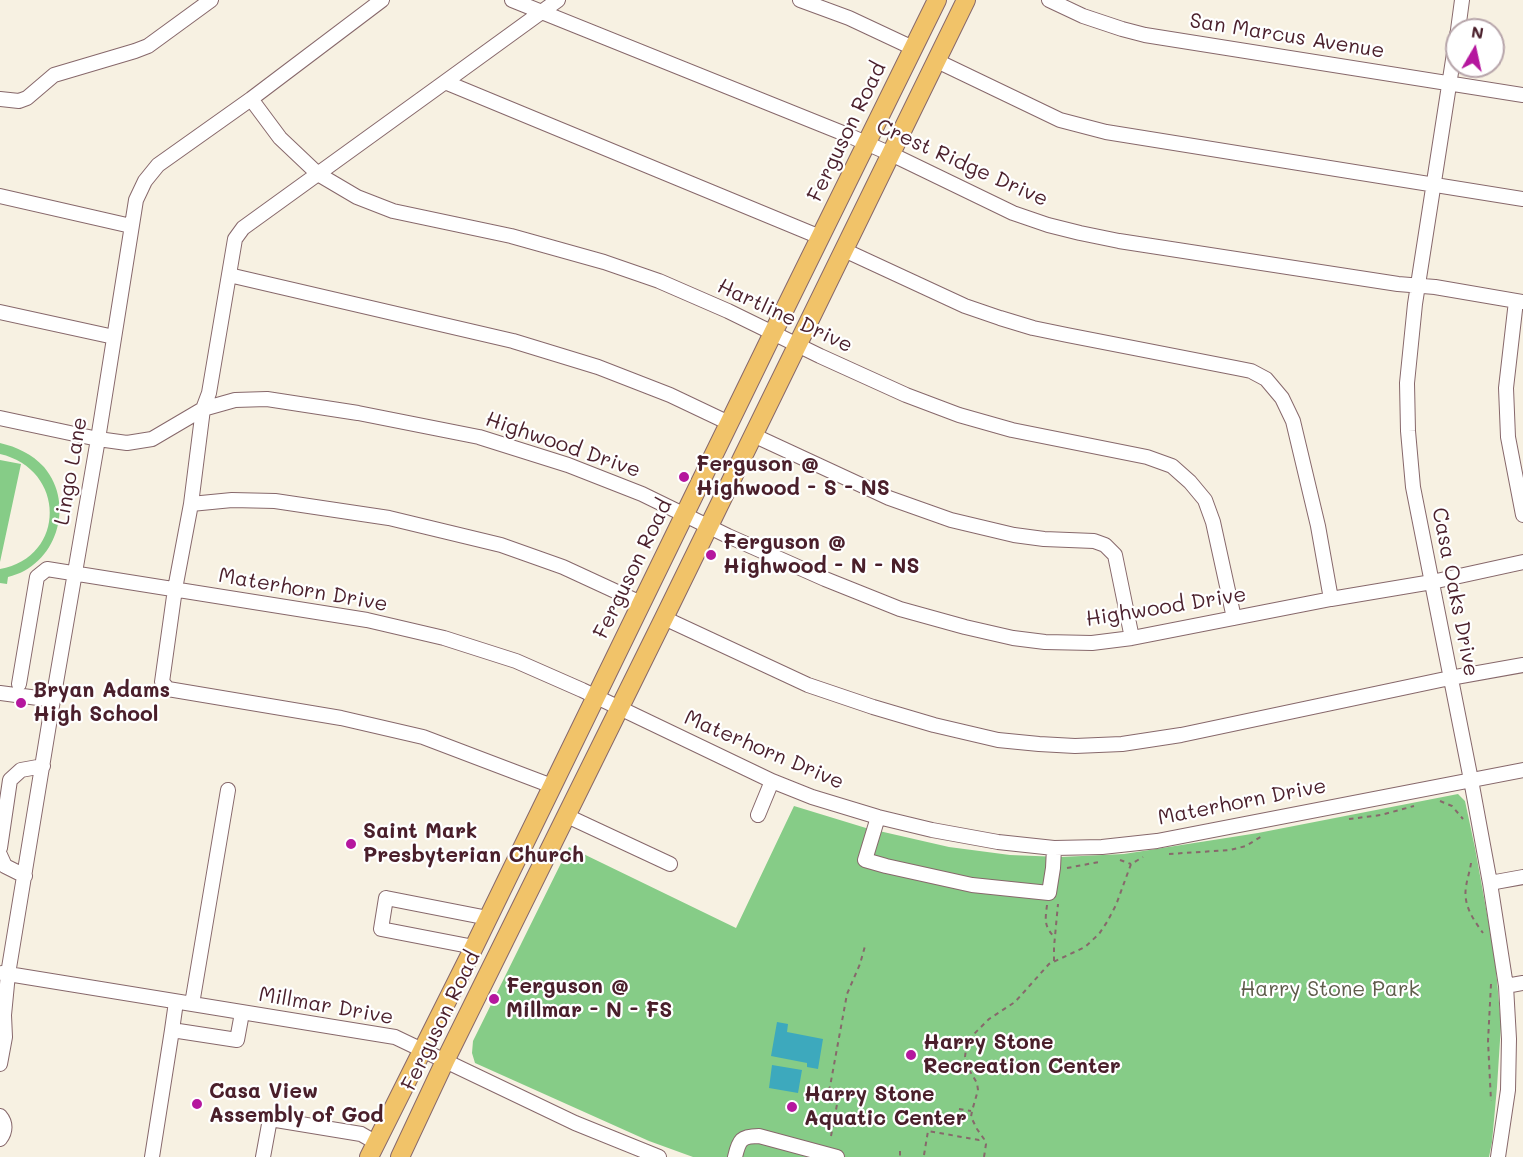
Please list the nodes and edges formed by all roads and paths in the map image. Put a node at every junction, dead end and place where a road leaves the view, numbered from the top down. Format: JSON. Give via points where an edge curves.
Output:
{"nodes":[{"id":1,"x":211,"y":0,"type":"edge"},
{"id":2,"x":382,"y":0,"type":"edge"},
{"id":3,"x":512,"y":0,"type":"edge"},
{"id":4,"x":558,"y":0,"type":"edge"},
{"id":5,"x":800,"y":0,"type":"edge"},
{"id":6,"x":937,"y":0,"type":"edge"},
{"id":7,"x":966,"y":0,"type":"edge"},
{"id":8,"x":1049,"y":0,"type":"edge"},
{"id":9,"x":1462,"y":0,"type":"edge"},
{"id":10,"x":543,"y":12,"type":"junction"},
{"id":11,"x":1459,"y":18,"type":"edge"},
{"id":12,"x":913,"y":48,"type":"junction"},
{"id":13,"x":936,"y":61,"type":"junction"},
{"id":14,"x":1450,"y":78,"type":"edge"},
{"id":15,"x":445,"y":82,"type":"junction"},
{"id":16,"x":1449,"y":83,"type":"junction"},
{"id":17,"x":1523,"y":95,"type":"edge"},
{"id":18,"x":0,"y":99,"type":"edge"},
{"id":19,"x":251,"y":99,"type":"junction"},
{"id":20,"x":867,"y":143,"type":"junction"},
{"id":21,"x":891,"y":154,"type":"junction"},
{"id":22,"x":318,"y":174,"type":"junction"},
{"id":23,"x":1433,"y":185,"type":"junction"},
{"id":24,"x":0,"y":196,"type":"edge"},
{"id":25,"x":1523,"y":199,"type":"edge"},
{"id":26,"x":131,"y":226,"type":"junction"},
{"id":27,"x":820,"y":237,"type":"junction"},
{"id":28,"x":844,"y":250,"type":"junction"},
{"id":29,"x":229,"y":275,"type":"junction"},
{"id":30,"x":1417,"y":286,"type":"junction"},
{"id":31,"x":1519,"y":302,"type":"edge"},
{"id":32,"x":0,"y":312,"type":"edge"},
{"id":33,"x":773,"y":333,"type":"junction"},
{"id":34,"x":114,"y":337,"type":"junction"},
{"id":35,"x":797,"y":344,"type":"junction"},
{"id":36,"x":203,"y":409,"type":"junction"},
{"id":37,"x":0,"y":418,"type":"edge"},
{"id":38,"x":729,"y":423,"type":"junction"},
{"id":39,"x":753,"y":435,"type":"junction"},
{"id":40,"x":1523,"y":436,"type":"edge"},
{"id":41,"x":1508,"y":437,"type":"junction"},
{"id":42,"x":98,"y":438,"type":"junction"},
{"id":43,"x":190,"y":504,"type":"junction"},
{"id":44,"x":684,"y":515,"type":"junction"},
{"id":45,"x":1523,"y":515,"type":"edge"},
{"id":46,"x":709,"y":527,"type":"junction"},
{"id":47,"x":1523,"y":562,"type":"edge"},
{"id":48,"x":75,"y":573,"type":"junction"},
{"id":49,"x":1432,"y":582,"type":"junction"},
{"id":50,"x":175,"y":589,"type":"junction"},
{"id":51,"x":1331,"y":599,"type":"junction"},
{"id":52,"x":641,"y":603,"type":"junction"},
{"id":53,"x":664,"y":618,"type":"junction"},
{"id":54,"x":1234,"y":618,"type":"junction"},
{"id":55,"x":1132,"y":638,"type":"junction"},
{"id":56,"x":1523,"y":665,"type":"edge"},
{"id":57,"x":1450,"y":678,"type":"junction"},
{"id":58,"x":19,"y":684,"type":"dead end"},
{"id":59,"x":0,"y":693,"type":"edge"},
{"id":60,"x":596,"y":697,"type":"junction"},
{"id":61,"x":53,"y":700,"type":"junction"},
{"id":62,"x":618,"y":708,"type":"junction"},
{"id":63,"x":42,"y":766,"type":"junction"},
{"id":64,"x":1523,"y":770,"type":"edge"},
{"id":65,"x":1471,"y":780,"type":"junction"},
{"id":66,"x":772,"y":781,"type":"junction"},
{"id":67,"x":552,"y":786,"type":"junction"},
{"id":68,"x":228,"y":790,"type":"dead end"},
{"id":69,"x":1439,"y":801,"type":"dead end"},
{"id":70,"x":1420,"y":805,"type":"dead end"},
{"id":71,"x":758,"y":815,"type":"dead end"},
{"id":72,"x":567,"y":816,"type":"junction"},
{"id":73,"x":878,"y":817,"type":"junction"},
{"id":74,"x":1342,"y":819,"type":"dead end"},
{"id":75,"x":1464,"y":820,"type":"dead end"},
{"id":76,"x":1262,"y":835,"type":"dead end"},
{"id":77,"x":0,"y":848,"type":"edge"},
{"id":78,"x":1054,"y":848,"type":"junction"},
{"id":79,"x":1167,"y":854,"type":"dead end"},
{"id":80,"x":0,"y":855,"type":"edge"},
{"id":81,"x":1145,"y":856,"type":"dead end"},
{"id":82,"x":1117,"y":859,"type":"dead end"},
{"id":83,"x":1472,"y":860,"type":"dead end"},
{"id":84,"x":1103,"y":861,"type":"dead end"},
{"id":85,"x":670,"y":864,"type":"dead end"},
{"id":86,"x":1131,"y":864,"type":"junction"},
{"id":87,"x":1061,"y":868,"type":"dead end"},
{"id":88,"x":25,"y":876,"type":"junction"},
{"id":89,"x":1523,"y":877,"type":"edge"},
{"id":90,"x":1490,"y":883,"type":"junction"},
{"id":91,"x":1058,"y":903,"type":"dead end"},
{"id":92,"x":1046,"y":915,"type":"dead end"},
{"id":93,"x":488,"y":918,"type":"junction"},
{"id":94,"x":1486,"y":937,"type":"dead end"},
{"id":95,"x":1055,"y":938,"type":"junction"},
{"id":96,"x":865,"y":946,"type":"dead end"},
{"id":97,"x":474,"y":947,"type":"junction"},
{"id":98,"x":1054,"y":961,"type":"junction"},
{"id":99,"x":4,"y":974,"type":"edge"},
{"id":100,"x":1491,"y":980,"type":"dead end"},
{"id":101,"x":1523,"y":983,"type":"edge"},
{"id":102,"x":1506,"y":986,"type":"junction"},
{"id":103,"x":176,"y":1002,"type":"junction"},
{"id":104,"x":192,"y":1004,"type":"junction"},
{"id":105,"x":242,"y":1013,"type":"junction"},
{"id":106,"x":172,"y":1030,"type":"junction"},
{"id":107,"x":422,"y":1050,"type":"junction"},
{"id":108,"x":445,"y":1061,"type":"junction"},
{"id":109,"x":0,"y":1065,"type":"edge"},
{"id":110,"x":1523,"y":1087,"type":"edge"},
{"id":111,"x":1508,"y":1090,"type":"junction"},
{"id":112,"x":1491,"y":1103,"type":"dead end"},
{"id":113,"x":959,"y":1109,"type":"dead end"},
{"id":114,"x":972,"y":1111,"type":"junction"},
{"id":115,"x":0,"y":1116,"type":"edge"},
{"id":116,"x":831,"y":1136,"type":"dead end"},
{"id":117,"x":0,"y":1139,"type":"edge"},
{"id":118,"x":984,"y":1139,"type":"junction"},
{"id":119,"x":372,"y":1150,"type":"edge"},
{"id":120,"x":900,"y":1151,"type":"dead end"},
{"id":121,"x":924,"y":1155,"type":"dead end"},
{"id":122,"x":152,"y":1157,"type":"edge"},
{"id":123,"x":263,"y":1157,"type":"edge"},
{"id":124,"x":401,"y":1157,"type":"edge"},
{"id":125,"x":659,"y":1157,"type":"edge"},
{"id":126,"x":735,"y":1157,"type":"edge"},
{"id":127,"x":837,"y":1157,"type":"edge"},
{"id":128,"x":900,"y":1157,"type":"edge"},
{"id":129,"x":984,"y":1157,"type":"edge"},
{"id":130,"x":1498,"y":1157,"type":"edge"}],
"edges":[{"from":1,"to":18,"type":"street","via":[[148,46],[54,75],[19,101]]},
{"from":2,"to":19,"type":"street","name":"Lingo Lane"},
{"from":3,"to":10,"type":"street","name":"Crest Ridge Drive"},
{"from":4,"to":10,"type":"street"},
{"from":5,"to":12,"type":"street"},
{"from":6,"to":12,"type":"main road","name":"Ferguson Road"},
{"from":7,"to":13,"type":"main road","name":"Ferguson Road"},
{"from":8,"to":16,"type":"street","name":"San Marcus Avenue","via":[[1083,16],[1145,35]]},
{"from":9,"to":11,"type":"street","name":"Casa Oaks Drive"},
{"from":10,"to":15,"type":"street"},
{"from":10,"to":20,"type":"street","name":"Crest Ridge Drive"},
{"from":12,"to":20,"type":"main road","name":"Ferguson Road"},
{"from":13,"to":21,"type":"main road","name":"Ferguson Road"},
{"from":13,"to":23,"type":"street","via":[[1060,120],[1106,132]]},
{"from":14,"to":16,"type":"street","name":"Casa Oaks Drive"},
{"from":15,"to":22,"type":"street"},
{"from":15,"to":27,"type":"street"},
{"from":16,"to":17,"type":"street","name":"San Marcus Avenue"},
{"from":16,"to":23,"type":"street","name":"Casa Oaks Drive"},
{"from":19,"to":22,"type":"street","name":"Hartline Drive","via":[[280,138]]},
{"from":19,"to":26,"type":"street","name":"Lingo Lane","via":[[158,165],[145,180],[136,200]]},
{"from":20,"to":21,"type":"street","name":"Crest Ridge Drive"},
{"from":20,"to":27,"type":"main road","name":"Ferguson Road"},
{"from":21,"to":28,"type":"main road","name":"Ferguson Road"},
{"from":21,"to":30,"type":"street","name":"Crest Ridge Drive","via":[[1012,213],[1048,225]]},
{"from":22,"to":29,"type":"street","via":[[243,228],[236,239]]},
{"from":22,"to":33,"type":"street","name":"Hartline Drive","via":[[393,211],[511,236],[659,281]]},
{"from":23,"to":25,"type":"street"},
{"from":23,"to":30,"type":"street","name":"Casa Oaks Drive"},
{"from":24,"to":26,"type":"street"},
{"from":26,"to":34,"type":"street","name":"Lingo Lane"},
{"from":27,"to":33,"type":"main road","name":"Ferguson Road"},
{"from":28,"to":35,"type":"main road","name":"Ferguson Road"},
{"from":28,"to":51,"type":"street","via":[[1000,318],[1251,371],[1266,379],[1282,398],[1293,421]]},
{"from":29,"to":36,"type":"street"},
{"from":29,"to":38,"type":"street","via":[[513,341],[608,371]]},
{"from":30,"to":31,"type":"street","name":"Crest Ridge Drive"},
{"from":30,"to":49,"type":"street","name":"Casa Oaks Drive","via":[[1407,383],[1408,430],[1413,487]]},
{"from":31,"to":41,"type":"street","via":[[1506,388]]},
{"from":32,"to":34,"type":"street"},
{"from":33,"to":35,"type":"street","name":"Hartline Drive"},
{"from":33,"to":38,"type":"main road","name":"Ferguson Road"},
{"from":34,"to":42,"type":"street","name":"Lingo Lane"},
{"from":35,"to":39,"type":"main road","name":"Ferguson Road"},
{"from":35,"to":54,"type":"street","name":"Hartline Drive","via":[[959,415],[1172,466],[1205,500]]},
{"from":36,"to":42,"type":"street","name":"Highwood Drive","via":[[152,439],[128,443]]},
{"from":36,"to":43,"type":"street"},
{"from":36,"to":44,"type":"street","name":"Highwood Drive","via":[[235,400],[267,399],[479,437],[568,465]]},
{"from":37,"to":42,"type":"street","name":"Highwood Drive"},
{"from":38,"to":44,"type":"main road","name":"Ferguson Road"},
{"from":39,"to":46,"type":"main road","name":"Ferguson Road"},
{"from":39,"to":55,"type":"street","via":[[889,498],[951,520],[1014,535],[1105,545],[1114,555]]},
{"from":40,"to":41,"type":"street"},
{"from":41,"to":45,"type":"street"},
{"from":42,"to":48,"type":"street","name":"Lingo Lane"},
{"from":43,"to":50,"type":"street"},
{"from":43,"to":52,"type":"street","via":[[275,501],[388,518],[501,546],[563,567]]},
{"from":44,"to":46,"type":"street","name":"Highwood Drive"},
{"from":44,"to":52,"type":"main road","name":"Ferguson Road"},
{"from":46,"to":53,"type":"main road","name":"Ferguson Road"},
{"from":46,"to":55,"type":"street","name":"Highwood Drive","via":[[900,609],[965,627],[1045,642],[1092,643]]},
{"from":47,"to":49,"type":"street","name":"Highwood Drive"},
{"from":48,"to":50,"type":"street","name":"Materhorn Drive"},
{"from":48,"to":58,"type":"street","name":"Materhorn Drive","via":[[47,568],[37,578]]},
{"from":48,"to":61,"type":"street","name":"Lingo Lane"},
{"from":49,"to":51,"type":"street","name":"Highwood Drive"},
{"from":49,"to":57,"type":"street","name":"Casa Oaks Drive"},
{"from":50,"to":60,"type":"street","name":"Materhorn Drive","via":[[367,620],[444,638],[516,661]]},
{"from":50,"to":67,"type":"street","via":[[162,682],[168,689],[341,718],[423,737]]},
{"from":51,"to":54,"type":"street","name":"Highwood Drive"},
{"from":52,"to":60,"type":"main road","name":"Ferguson Road"},
{"from":53,"to":57,"type":"street","via":[[808,685],[873,707],[988,738],[1039,744],[1122,744],[1182,735]]},
{"from":53,"to":62,"type":"main road","name":"Ferguson Road"},
{"from":54,"to":55,"type":"street","name":"Highwood Drive"},
{"from":56,"to":57,"type":"street"},
{"from":57,"to":65,"type":"street","name":"Casa Oaks Drive"},
{"from":59,"to":61,"type":"street"},
{"from":60,"to":62,"type":"street","name":"Materhorn Drive"},
{"from":60,"to":67,"type":"main road","name":"Ferguson Road"},
{"from":61,"to":63,"type":"street","name":"Lingo Lane"},
{"from":62,"to":66,"type":"street","name":"Materhorn Drive"},
{"from":62,"to":72,"type":"main road","name":"Ferguson Road"},
{"from":63,"to":77,"type":"street","via":[[21,770],[10,780]]},
{"from":63,"to":88,"type":"street","name":"Lingo Lane"},
{"from":64,"to":65,"type":"street","name":"Materhorn Drive"},
{"from":65,"to":78,"type":"street","name":"Materhorn Drive","via":[[1157,841]]},
{"from":65,"to":90,"type":"street","name":"Casa Oaks Drive"},
{"from":66,"to":71,"type":"street"},
{"from":66,"to":73,"type":"street","name":"Materhorn Drive"},
{"from":67,"to":93,"type":"main road","name":"Ferguson Road"},
{"from":68,"to":104,"type":"street"},
{"from":69,"to":75,"type":"path","via":[[1452,807]]},
{"from":70,"to":74,"type":"path"},
{"from":72,"to":85,"type":"street"},
{"from":72,"to":108,"type":"main road","name":"Ferguson Road"},
{"from":73,"to":78,"type":"street","name":"Materhorn Drive","via":[[998,842]]},
{"from":73,"to":78,"type":"street","via":[[865,860],[972,885],[1049,893]]},
{"from":76,"to":79,"type":"path","via":[[1246,846],[1230,850]]},
{"from":80,"to":88,"type":"street","via":[[5,866]]},
{"from":81,"to":86,"type":"path"},
{"from":82,"to":86,"type":"path"},
{"from":83,"to":94,"type":"path","via":[[1465,899]]},
{"from":84,"to":87,"type":"path"},
{"from":86,"to":98,"type":"path","via":[[1116,905],[1099,934],[1085,947]]},
{"from":88,"to":99,"type":"street","name":"Lingo Lane"},
{"from":89,"to":90,"type":"street"},
{"from":90,"to":102,"type":"street","name":"Casa Oaks Drive"},
{"from":91,"to":95,"type":"path"},
{"from":92,"to":95,"type":"path","via":[[1045,924]]},
{"from":93,"to":97,"type":"main road","name":"Ferguson Road"},
{"from":93,"to":97,"type":"street","via":[[386,898],[381,929]]},
{"from":95,"to":98,"type":"path"},
{"from":96,"to":116,"type":"path","via":[[847,994],[829,1092],[839,1094]]},
{"from":97,"to":107,"type":"main road","name":"Ferguson Road"},
{"from":98,"to":114,"type":"path","via":[[1015,1002],[989,1019],[967,1041],[965,1056],[978,1089]]},
{"from":99,"to":103,"type":"street","name":"Millmar Drive"},
{"from":99,"to":109,"type":"street","name":"Lingo Lane","via":[[5,1037]]},
{"from":100,"to":112,"type":"path"},
{"from":101,"to":102,"type":"street"},
{"from":102,"to":111,"type":"street","name":"Casa Oaks Drive"},
{"from":103,"to":104,"type":"street","name":"Millmar Drive"},
{"from":103,"to":106,"type":"street"},
{"from":104,"to":105,"type":"street","name":"Millmar Drive"},
{"from":105,"to":106,"type":"street","via":[[237,1040]]},
{"from":105,"to":107,"type":"street","name":"Millmar Drive","via":[[395,1037]]},
{"from":106,"to":122,"type":"street"},
{"from":107,"to":108,"type":"street","name":"Millmar Drive"},
{"from":107,"to":119,"type":"main road","name":"Ferguson Road"},
{"from":108,"to":124,"type":"main road","name":"Ferguson Road"},
{"from":108,"to":125,"type":"street","name":"Millmar Drive","via":[[575,1123]]},
{"from":110,"to":111,"type":"street"},
{"from":111,"to":130,"type":"street","name":"Casa Oaks Drive"},
{"from":113,"to":114,"type":"path"},
{"from":114,"to":118,"type":"path","via":[[971,1117]]},
{"from":115,"to":117,"type":"street","via":[[5,1128]]},
{"from":118,"to":121,"type":"path","via":[[928,1131]]},
{"from":118,"to":129,"type":"path"},
{"from":119,"to":123,"type":"street","via":[[361,1134],[270,1119]]},
{"from":120,"to":128,"type":"path"},
{"from":126,"to":127,"type":"street","via":[[742,1138],[759,1136]]}]}
